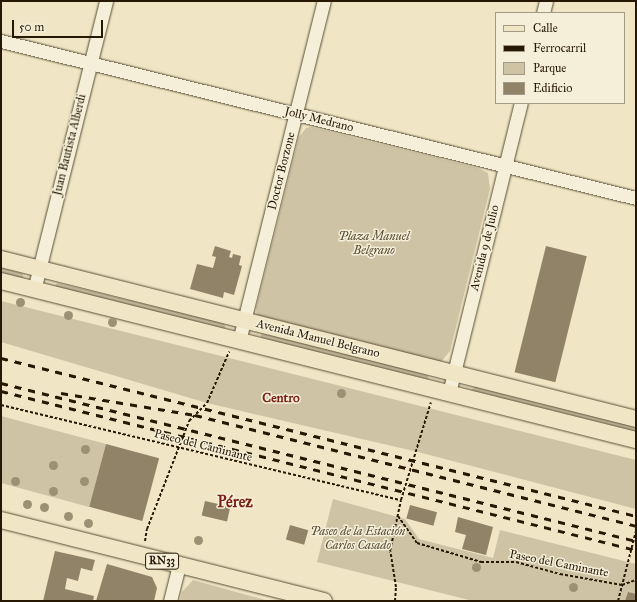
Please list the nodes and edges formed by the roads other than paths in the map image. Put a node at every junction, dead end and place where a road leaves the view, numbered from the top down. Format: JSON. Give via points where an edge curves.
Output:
{"nodes":[{"id":1,"x":106,"y":1,"type":"edge"},
{"id":2,"x":324,"y":1,"type":"edge"},
{"id":3,"x":546,"y":1,"type":"edge"},
{"id":4,"x":543,"y":12,"type":"edge"},
{"id":5,"x":1,"y":41,"type":"edge"},
{"id":6,"x":91,"y":63,"type":"junction"},
{"id":7,"x":520,"y":104,"type":"edge"},
{"id":8,"x":296,"y":114,"type":"junction"},
{"id":9,"x":505,"y":166,"type":"junction"},
{"id":10,"x":636,"y":198,"type":"edge"},
{"id":11,"x":1,"y":260,"type":"edge"},
{"id":12,"x":39,"y":269,"type":"junction"},
{"id":13,"x":1,"y":282,"type":"edge"},
{"id":14,"x":34,"y":290,"type":"junction"},
{"id":15,"x":244,"y":321,"type":"junction"},
{"id":16,"x":239,"y":341,"type":"junction"},
{"id":17,"x":454,"y":373,"type":"junction"},
{"id":18,"x":442,"y":392,"type":"junction"},
{"id":19,"x":636,"y":419,"type":"edge"},
{"id":20,"x":636,"y":440,"type":"edge"},
{"id":21,"x":1,"y":520,"type":"edge"},
{"id":22,"x":179,"y":565,"type":"junction"},
{"id":23,"x":170,"y":601,"type":"edge"},
{"id":24,"x":324,"y":601,"type":"edge"}],
"edges":[{"from":1,"to":6,"type":"street","name":"Juan Bautista Alberdi"},
{"from":2,"to":8,"type":"street","name":"Doctor Borzone"},
{"from":3,"to":4,"type":"street"},
{"from":5,"to":6,"type":"street","name":"Jolly Medrano"},
{"from":6,"to":8,"type":"street","name":"Jolly Medrano"},
{"from":6,"to":12,"type":"street","name":"Juan Bautista Alberdi"},
{"from":7,"to":9,"type":"street","name":"Avenida 9 de Julio"},
{"from":8,"to":9,"type":"street","name":"Jolly Medrano"},
{"from":8,"to":15,"type":"street","name":"Doctor Borzone"},
{"from":9,"to":10,"type":"street","name":"Jolly Medrano"},
{"from":9,"to":17,"type":"street","name":"Avenida 9 de Julio"},
{"from":11,"to":12,"type":"main road","name":"Avenida Manuel Belgrano"},
{"from":12,"to":14,"type":"street","name":"Juan Bautista Alberdi"},
{"from":12,"to":15,"type":"main road","name":"Avenida Manuel Belgrano"},
{"from":13,"to":14,"type":"main road","name":"Avenida Manuel Belgrano"},
{"from":14,"to":16,"type":"main road","name":"Avenida Manuel Belgrano"},
{"from":15,"to":16,"type":"street","name":"Doctor Borzone"},
{"from":15,"to":17,"type":"main road","name":"Avenida Manuel Belgrano"},
{"from":16,"to":18,"type":"main road","name":"Avenida Manuel Belgrano"},
{"from":17,"to":18,"type":"street","name":"Avenida 9 de Julio"},
{"from":17,"to":19,"type":"main road","name":"Avenida Manuel Belgrano"},
{"from":18,"to":20,"type":"main road","name":"Avenida Manuel Belgrano"},
{"from":21,"to":22,"type":"main road","number":"RN33"},
{"from":22,"to":23,"type":"street"},
{"from":22,"to":24,"type":"main road","number":"RN33"}]}
